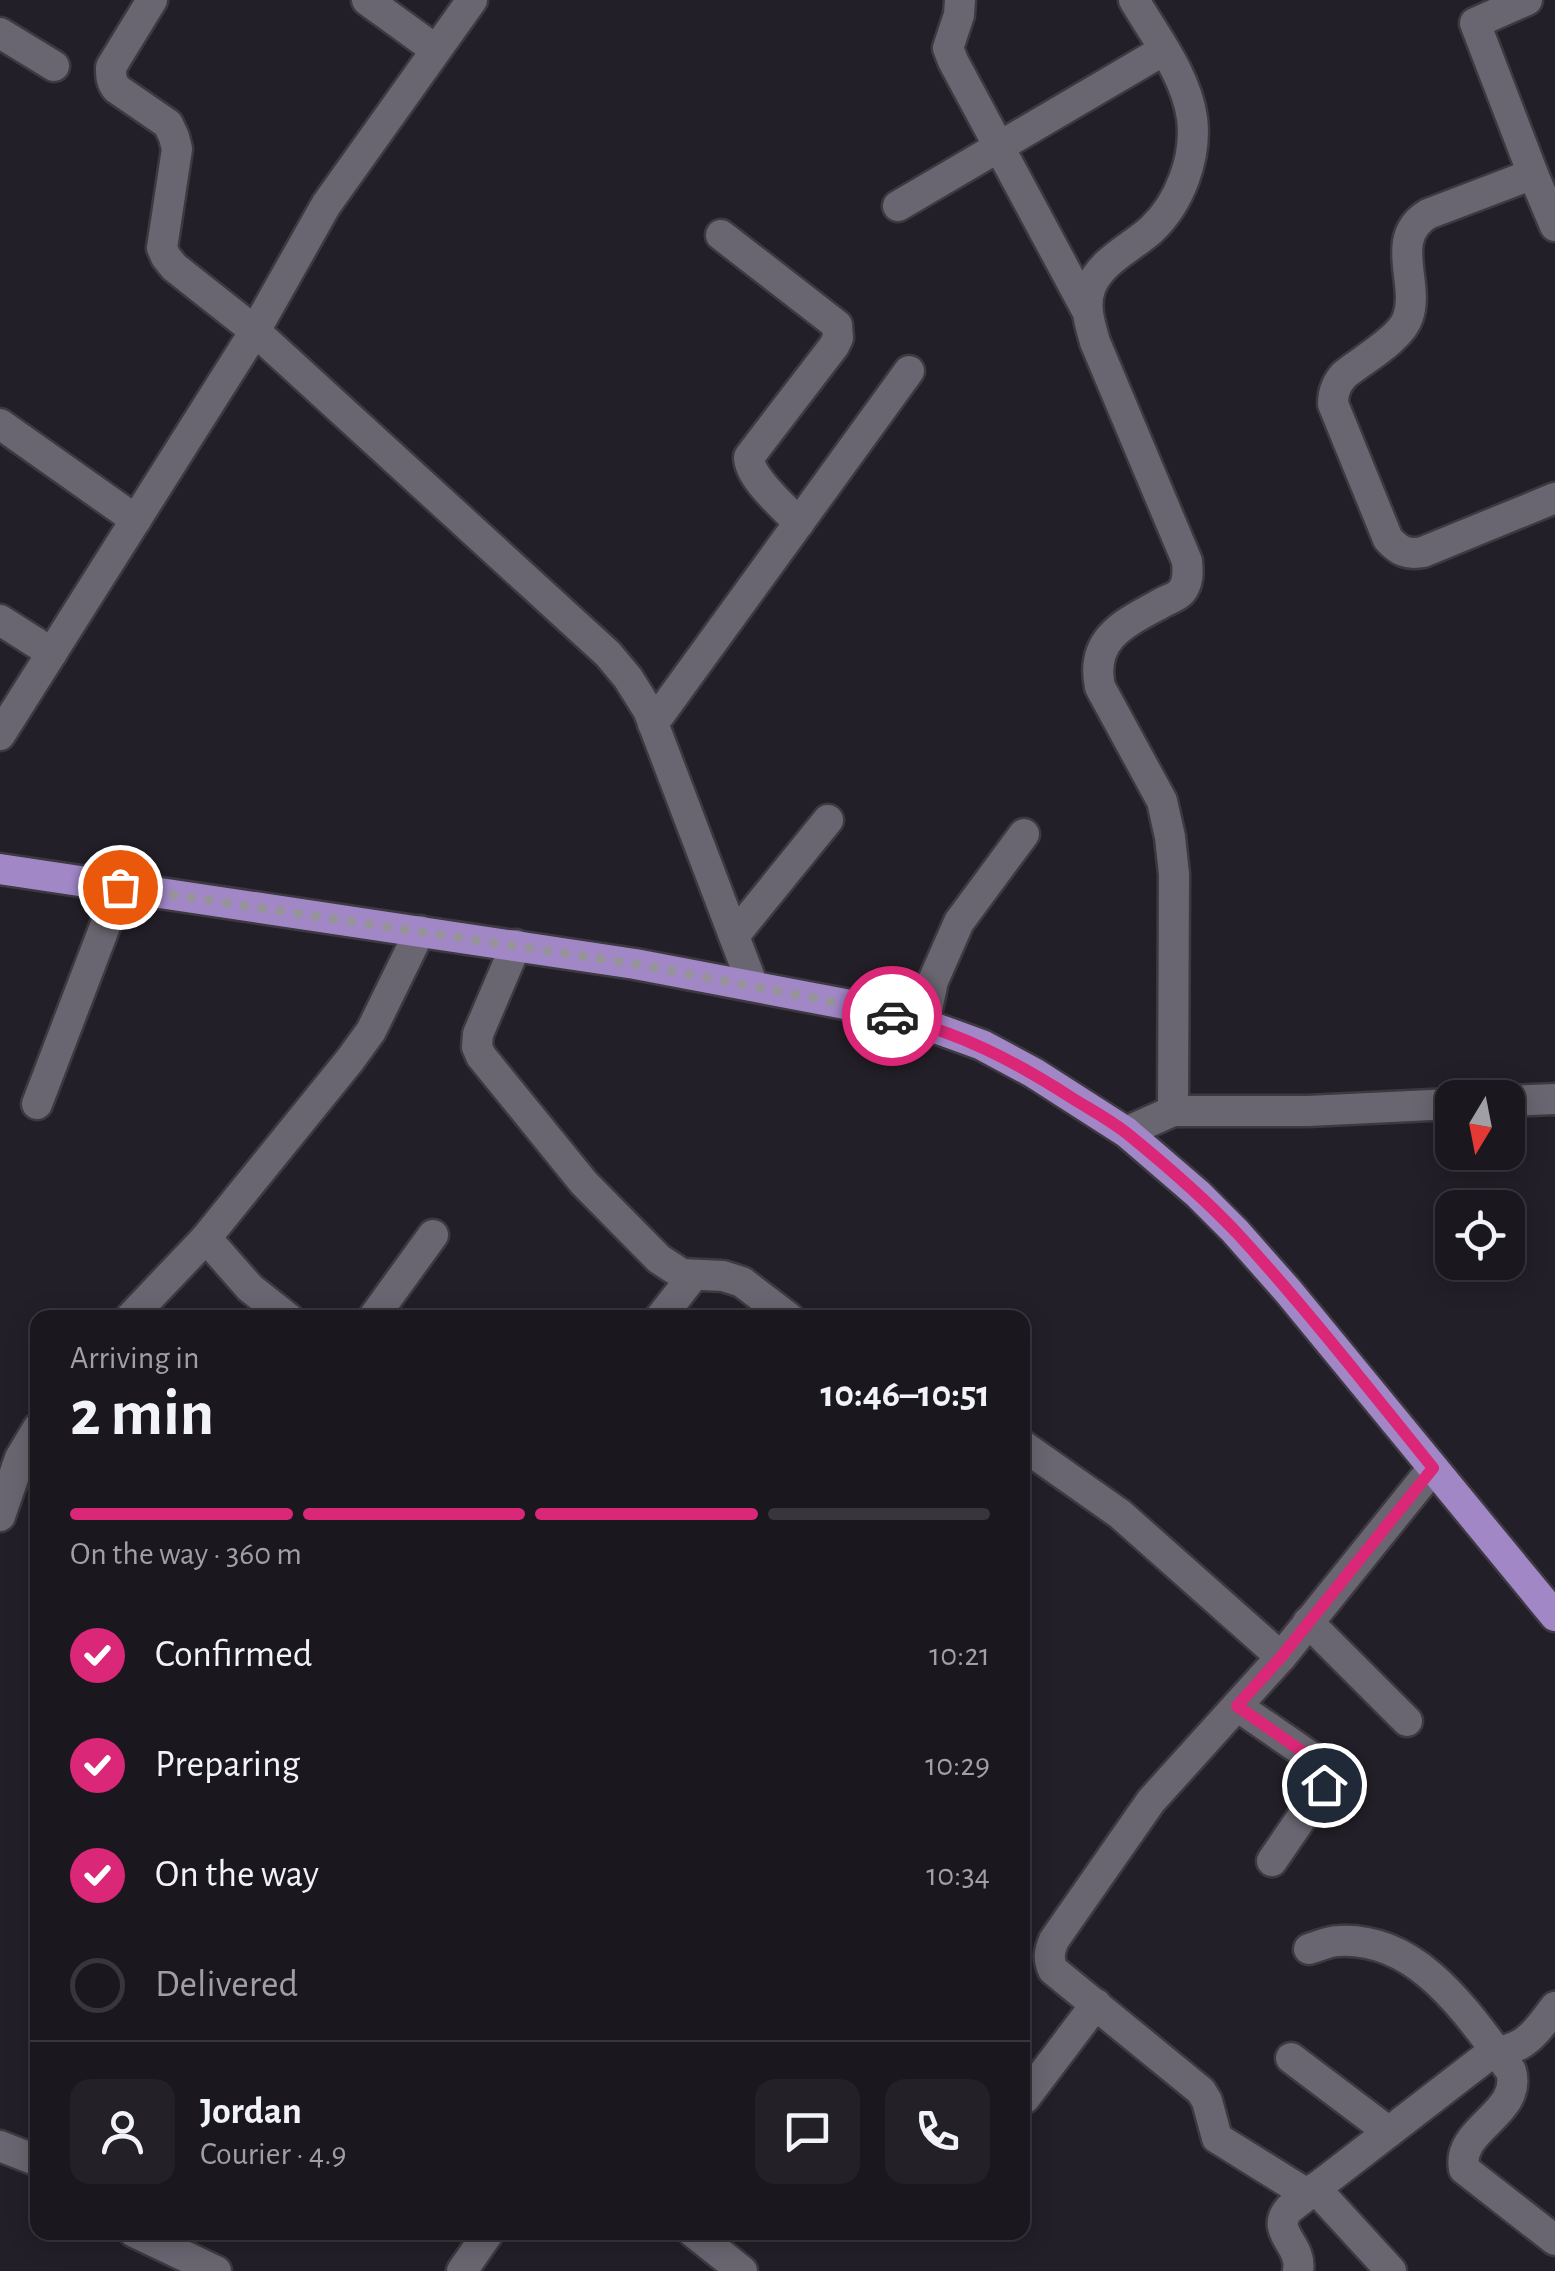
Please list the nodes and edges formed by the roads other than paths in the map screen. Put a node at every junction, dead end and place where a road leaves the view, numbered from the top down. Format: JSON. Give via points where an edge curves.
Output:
{"nodes":[{"id":1,"x":152,"y":0,"type":"edge"},
{"id":2,"x":367,"y":0,"type":"edge"},
{"id":3,"x":472,"y":0,"type":"edge"},
{"id":4,"x":960,"y":0,"type":"edge"},
{"id":5,"x":1134,"y":0,"type":"edge"},
{"id":6,"x":1527,"y":0,"type":"edge"},
{"id":7,"x":0,"y":33,"type":"edge"},
{"id":8,"x":436,"y":50,"type":"junction"},
{"id":9,"x":1164,"y":50,"type":"junction"},
{"id":10,"x":54,"y":66,"type":"dead end"},
{"id":11,"x":999,"y":147,"type":"junction"},
{"id":12,"x":1532,"y":174,"type":"junction"},
{"id":13,"x":898,"y":206,"type":"dead end"},
{"id":14,"x":1555,"y":226,"type":"edge"},
{"id":15,"x":721,"y":235,"type":"dead end"},
{"id":16,"x":1086,"y":309,"type":"junction"},
{"id":17,"x":255,"y":331,"type":"junction"},
{"id":18,"x":909,"y":371,"type":"dead end"},
{"id":19,"x":0,"y":424,"type":"edge"},
{"id":20,"x":1555,"y":498,"type":"edge"},
{"id":21,"x":136,"y":520,"type":"junction"},
{"id":22,"x":799,"y":523,"type":"junction"},
{"id":23,"x":0,"y":620,"type":"edge"},
{"id":24,"x":52,"y":653,"type":"junction"},
{"id":25,"x":653,"y":724,"type":"junction"},
{"id":26,"x":0,"y":735,"type":"edge"},
{"id":27,"x":828,"y":820,"type":"dead end"},
{"id":28,"x":1024,"y":834,"type":"dead end"},
{"id":29,"x":0,"y":870,"type":"edge"},
{"id":30,"x":120,"y":887,"type":"junction"},
{"id":31,"x":420,"y":930,"type":"junction"},
{"id":32,"x":734,"y":936,"type":"junction"},
{"id":33,"x":516,"y":945,"type":"junction"},
{"id":34,"x":753,"y":986,"type":"junction"},
{"id":35,"x":924,"y":1024,"type":"junction"},
{"id":36,"x":1555,"y":1099,"type":"edge"},
{"id":37,"x":1525,"y":1100,"type":"edge"},
{"id":38,"x":38,"y":1104,"type":"dead end"},
{"id":39,"x":1435,"y":1105,"type":"edge"},
{"id":40,"x":1174,"y":1111,"type":"junction"},
{"id":41,"x":1126,"y":1132,"type":"junction"},
{"id":42,"x":433,"y":1235,"type":"dead end"},
{"id":43,"x":206,"y":1238,"type":"junction"},
{"id":44,"x":693,"y":1276,"type":"junction"},
{"id":45,"x":138,"y":1310,"type":"edge"},
{"id":46,"x":278,"y":1310,"type":"edge"},
{"id":47,"x":378,"y":1310,"type":"edge"},
{"id":48,"x":666,"y":1310,"type":"edge"},
{"id":49,"x":779,"y":1310,"type":"edge"},
{"id":50,"x":30,"y":1441,"type":"edge"},
{"id":51,"x":1030,"y":1450,"type":"edge"},
{"id":52,"x":1433,"y":1468,"type":"junction"},
{"id":53,"x":0,"y":1516,"type":"edge"},
{"id":54,"x":1555,"y":1616,"type":"edge"},
{"id":55,"x":1308,"y":1622,"type":"junction"},
{"id":56,"x":1281,"y":1657,"type":"junction"},
{"id":57,"x":1237,"y":1706,"type":"junction"},
{"id":58,"x":1407,"y":1721,"type":"dead end"},
{"id":59,"x":1272,"y":1861,"type":"dead end"},
{"id":60,"x":1309,"y":1948,"type":"dead end"},
{"id":61,"x":1035,"y":1967,"type":"edge"},
{"id":62,"x":1096,"y":2004,"type":"junction"},
{"id":63,"x":1555,"y":2007,"type":"edge"},
{"id":64,"x":1496,"y":2052,"type":"junction"},
{"id":65,"x":1291,"y":2058,"type":"dead end"},
{"id":66,"x":1030,"y":2091,"type":"edge"},
{"id":67,"x":1389,"y":2132,"type":"junction"},
{"id":68,"x":0,"y":2146,"type":"edge"},
{"id":69,"x":30,"y":2158,"type":"edge"},
{"id":70,"x":1311,"y":2191,"type":"junction"},
{"id":71,"x":151,"y":2240,"type":"edge"},
{"id":72,"x":485,"y":2240,"type":"edge"},
{"id":73,"x":703,"y":2240,"type":"edge"},
{"id":74,"x":1555,"y":2240,"type":"edge"},
{"id":75,"x":471,"y":2268,"type":"edge"},
{"id":76,"x":216,"y":2271,"type":"edge"},
{"id":77,"x":742,"y":2271,"type":"edge"},
{"id":78,"x":1298,"y":2271,"type":"edge"},
{"id":79,"x":1391,"y":2271,"type":"edge"}],
"edges":[{"from":1,"to":17,"type":"street","via":[[111,75],[117,89],[168,124],[174,137],[162,248],[174,268]]},
{"from":2,"to":8,"type":"street"},
{"from":3,"to":8,"type":"street"},
{"from":4,"to":11,"type":"street","via":[[948,48]]},
{"from":5,"to":9,"type":"street"},
{"from":6,"to":12,"type":"street","via":[[1476,23]]},
{"from":7,"to":10,"type":"street"},
{"from":8,"to":17,"type":"street","via":[[326,205]]},
{"from":9,"to":11,"type":"street"},
{"from":9,"to":16,"type":"street","via":[[1192,118],[1183,180],[1152,230],[1090,287]]},
{"from":11,"to":13,"type":"street"},
{"from":11,"to":16,"type":"street"},
{"from":12,"to":14,"type":"street"},
{"from":12,"to":20,"type":"street","via":[[1418,220],[1408,243],[1408,320],[1344,375],[1333,404],[1388,539],[1399,550],[1423,552]]},
{"from":15,"to":22,"type":"street","via":[[837,325],[834,346],[748,462]]},
{"from":16,"to":40,"type":"street","via":[[1187,560],[1182,592],[1118,628],[1096,671],[1162,800],[1170,837]]},
{"from":17,"to":21,"type":"street"},
{"from":17,"to":25,"type":"street","via":[[608,654]]},
{"from":18,"to":22,"type":"street"},
{"from":19,"to":21,"type":"street"},
{"from":21,"to":24,"type":"street"},
{"from":22,"to":25,"type":"street"},
{"from":23,"to":24,"type":"street"},
{"from":24,"to":26,"type":"street"},
{"from":25,"to":32,"type":"street"},
{"from":27,"to":32,"type":"street"},
{"from":28,"to":35,"type":"street","via":[[959,922],[933,981]]},
{"from":29,"to":30,"type":"highway"},
{"from":30,"to":31,"type":"highway"},
{"from":30,"to":38,"type":"street"},
{"from":31,"to":33,"type":"highway"},
{"from":31,"to":43,"type":"street","via":[[371,1030]]},
{"from":32,"to":34,"type":"street"},
{"from":33,"to":34,"type":"highway"},
{"from":33,"to":44,"type":"street","via":[[478,1034],[481,1056],[658,1260]]},
{"from":34,"to":35,"type":"highway"},
{"from":35,"to":41,"type":"highway","via":[[1034,1073]]},
{"from":36,"to":37,"type":"street"},
{"from":39,"to":40,"type":"street"},
{"from":40,"to":41,"type":"street"},
{"from":41,"to":52,"type":"highway","via":[[1235,1231]]},
{"from":42,"to":47,"type":"street"},
{"from":43,"to":45,"type":"street"},
{"from":43,"to":46,"type":"street"},
{"from":44,"to":48,"type":"street"},
{"from":44,"to":49,"type":"street","via":[[742,1282]]},
{"from":50,"to":53,"type":"street"},
{"from":51,"to":56,"type":"street","via":[[1120,1514]]},
{"from":52,"to":54,"type":"highway"},
{"from":52,"to":55,"type":"street"},
{"from":55,"to":56,"type":"street"},
{"from":55,"to":58,"type":"street"},
{"from":56,"to":57,"type":"street"},
{"from":57,"to":59,"type":"street","via":[[1326,1774]]},
{"from":57,"to":61,"type":"street","via":[[1151,1801]]},
{"from":60,"to":64,"type":"street","via":[[1360,1942],[1404,1956],[1441,1985]]},
{"from":61,"to":62,"type":"street","via":[[1053,1970]]},
{"from":62,"to":66,"type":"street"},
{"from":62,"to":70,"type":"street","via":[[1201,2091],[1216,2138]]},
{"from":63,"to":64,"type":"street","via":[[1532,2036]]},
{"from":64,"to":67,"type":"street"},
{"from":64,"to":74,"type":"street","via":[[1512,2071],[1513,2091],[1466,2148],[1464,2169]]},
{"from":65,"to":67,"type":"street"},
{"from":67,"to":70,"type":"street"},
{"from":68,"to":69,"type":"street"},
{"from":70,"to":78,"type":"street","via":[[1282,2217]]},
{"from":70,"to":79,"type":"street"},
{"from":71,"to":76,"type":"street"},
{"from":72,"to":75,"type":"street"},
{"from":73,"to":77,"type":"street"}]}
